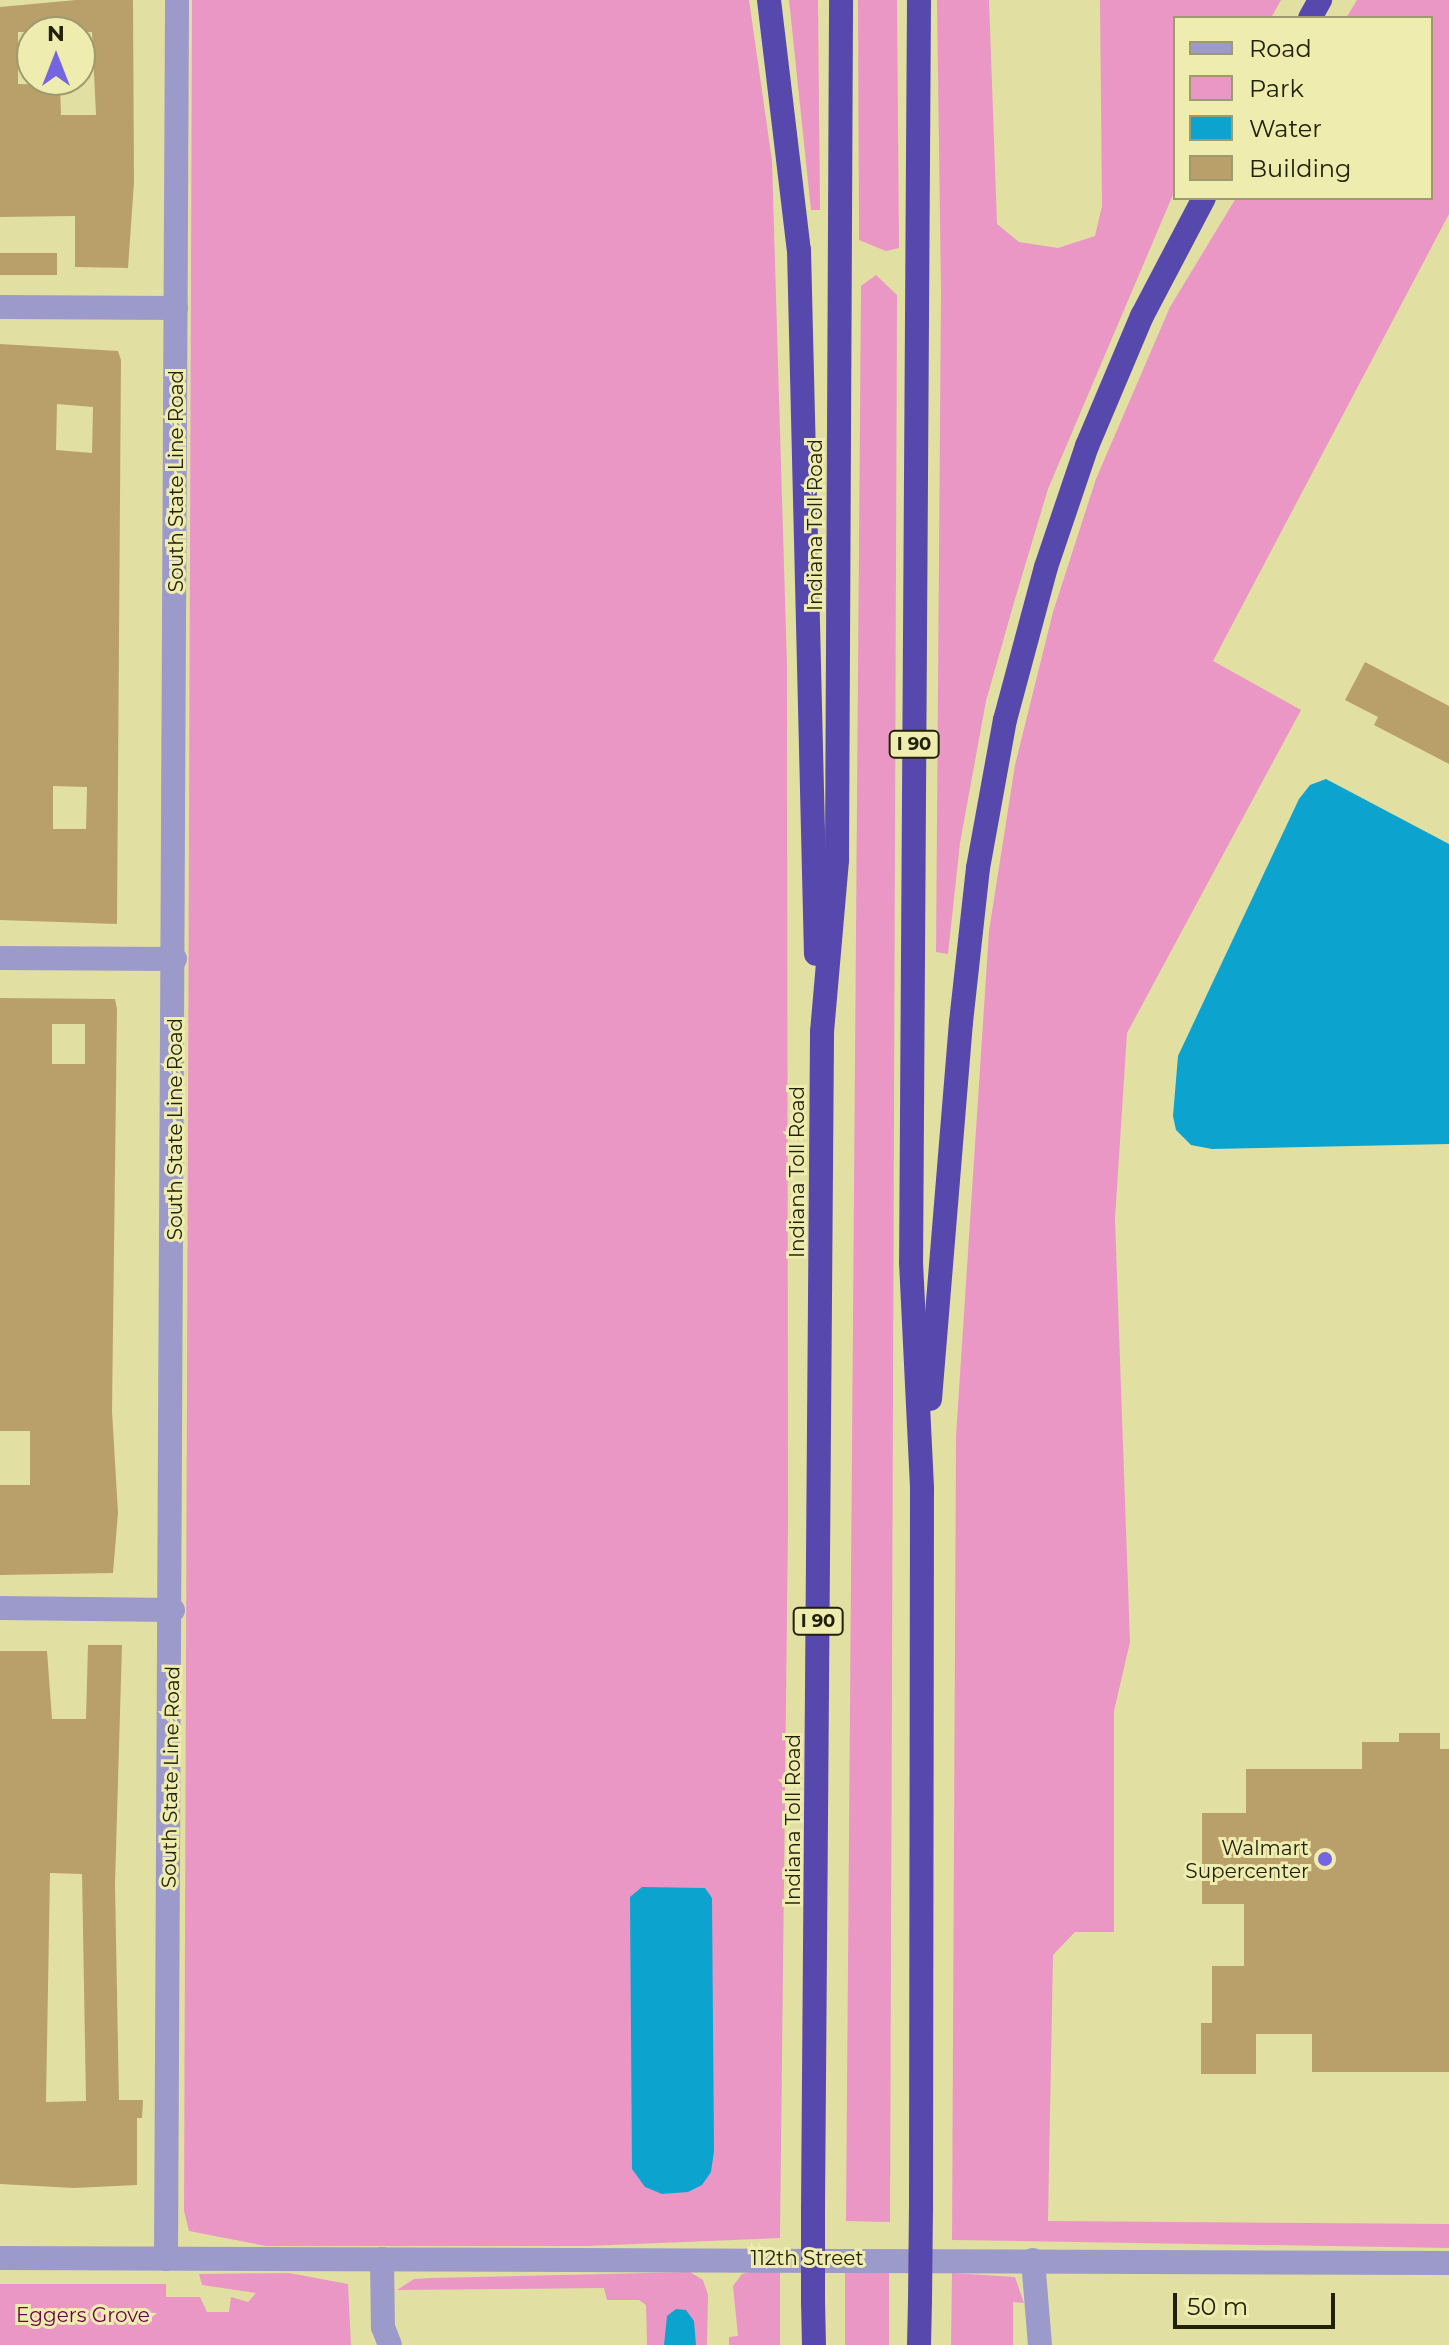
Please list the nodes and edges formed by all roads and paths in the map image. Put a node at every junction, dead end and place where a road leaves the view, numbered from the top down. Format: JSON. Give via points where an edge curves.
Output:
{"nodes":[{"id":1,"x":177,"y":0,"type":"edge"},
{"id":2,"x":769,"y":0,"type":"edge"},
{"id":3,"x":841,"y":0,"type":"edge"},
{"id":4,"x":919,"y":0,"type":"edge"},
{"id":5,"x":1203,"y":200,"type":"edge"},
{"id":6,"x":0,"y":307,"type":"edge"},
{"id":7,"x":176,"y":308,"type":"junction"},
{"id":8,"x":0,"y":958,"type":"edge"},
{"id":9,"x":175,"y":959,"type":"junction"},
{"id":10,"x":822,"y":1032,"type":"junction"},
{"id":11,"x":922,"y":1489,"type":"junction"},
{"id":12,"x":0,"y":1608,"type":"edge"},
{"id":13,"x":173,"y":1610,"type":"junction"},
{"id":14,"x":0,"y":2258,"type":"edge"},
{"id":15,"x":166,"y":2259,"type":"junction"},
{"id":16,"x":382,"y":2259,"type":"junction"},
{"id":17,"x":1033,"y":2260,"type":"junction"},
{"id":18,"x":1449,"y":2263,"type":"edge"},
{"id":19,"x":390,"y":2345,"type":"edge"},
{"id":20,"x":814,"y":2345,"type":"edge"},
{"id":21,"x":919,"y":2345,"type":"edge"},
{"id":22,"x":1040,"y":2345,"type":"edge"}],
"edges":[{"from":1,"to":7,"type":"street","name":"South State Line Road"},
{"from":2,"to":10,"type":"highway","via":[[799,250],[810,863]]},
{"from":3,"to":10,"type":"highway","name":"Indiana Toll Road","number":"I 90","via":[[837,860]]},
{"from":4,"to":11,"type":"highway","number":"I 90","via":[[911,1262]]},
{"from":5,"to":11,"type":"highway","via":[[1142,316],[1087,446],[1046,567],[1005,720],[978,868],[961,1022]]},
{"from":6,"to":7,"type":"street"},
{"from":7,"to":9,"type":"street","name":"South State Line Road"},
{"from":8,"to":9,"type":"street"},
{"from":9,"to":13,"type":"street","name":"South State Line Road"},
{"from":10,"to":20,"type":"highway","name":"Indiana Toll Road","number":"I 90","bridge":true},
{"from":11,"to":21,"type":"highway","number":"I 90","bridge":true},
{"from":12,"to":13,"type":"street"},
{"from":13,"to":15,"type":"street","name":"South State Line Road"},
{"from":14,"to":15,"type":"street","name":"112th Street"},
{"from":15,"to":16,"type":"street","name":"112th Street"},
{"from":16,"to":17,"type":"street","name":"112th Street"},
{"from":16,"to":19,"type":"street","via":[[383,2327]]},
{"from":17,"to":18,"type":"street","name":"112th Street"},
{"from":17,"to":22,"type":"street"}]}
